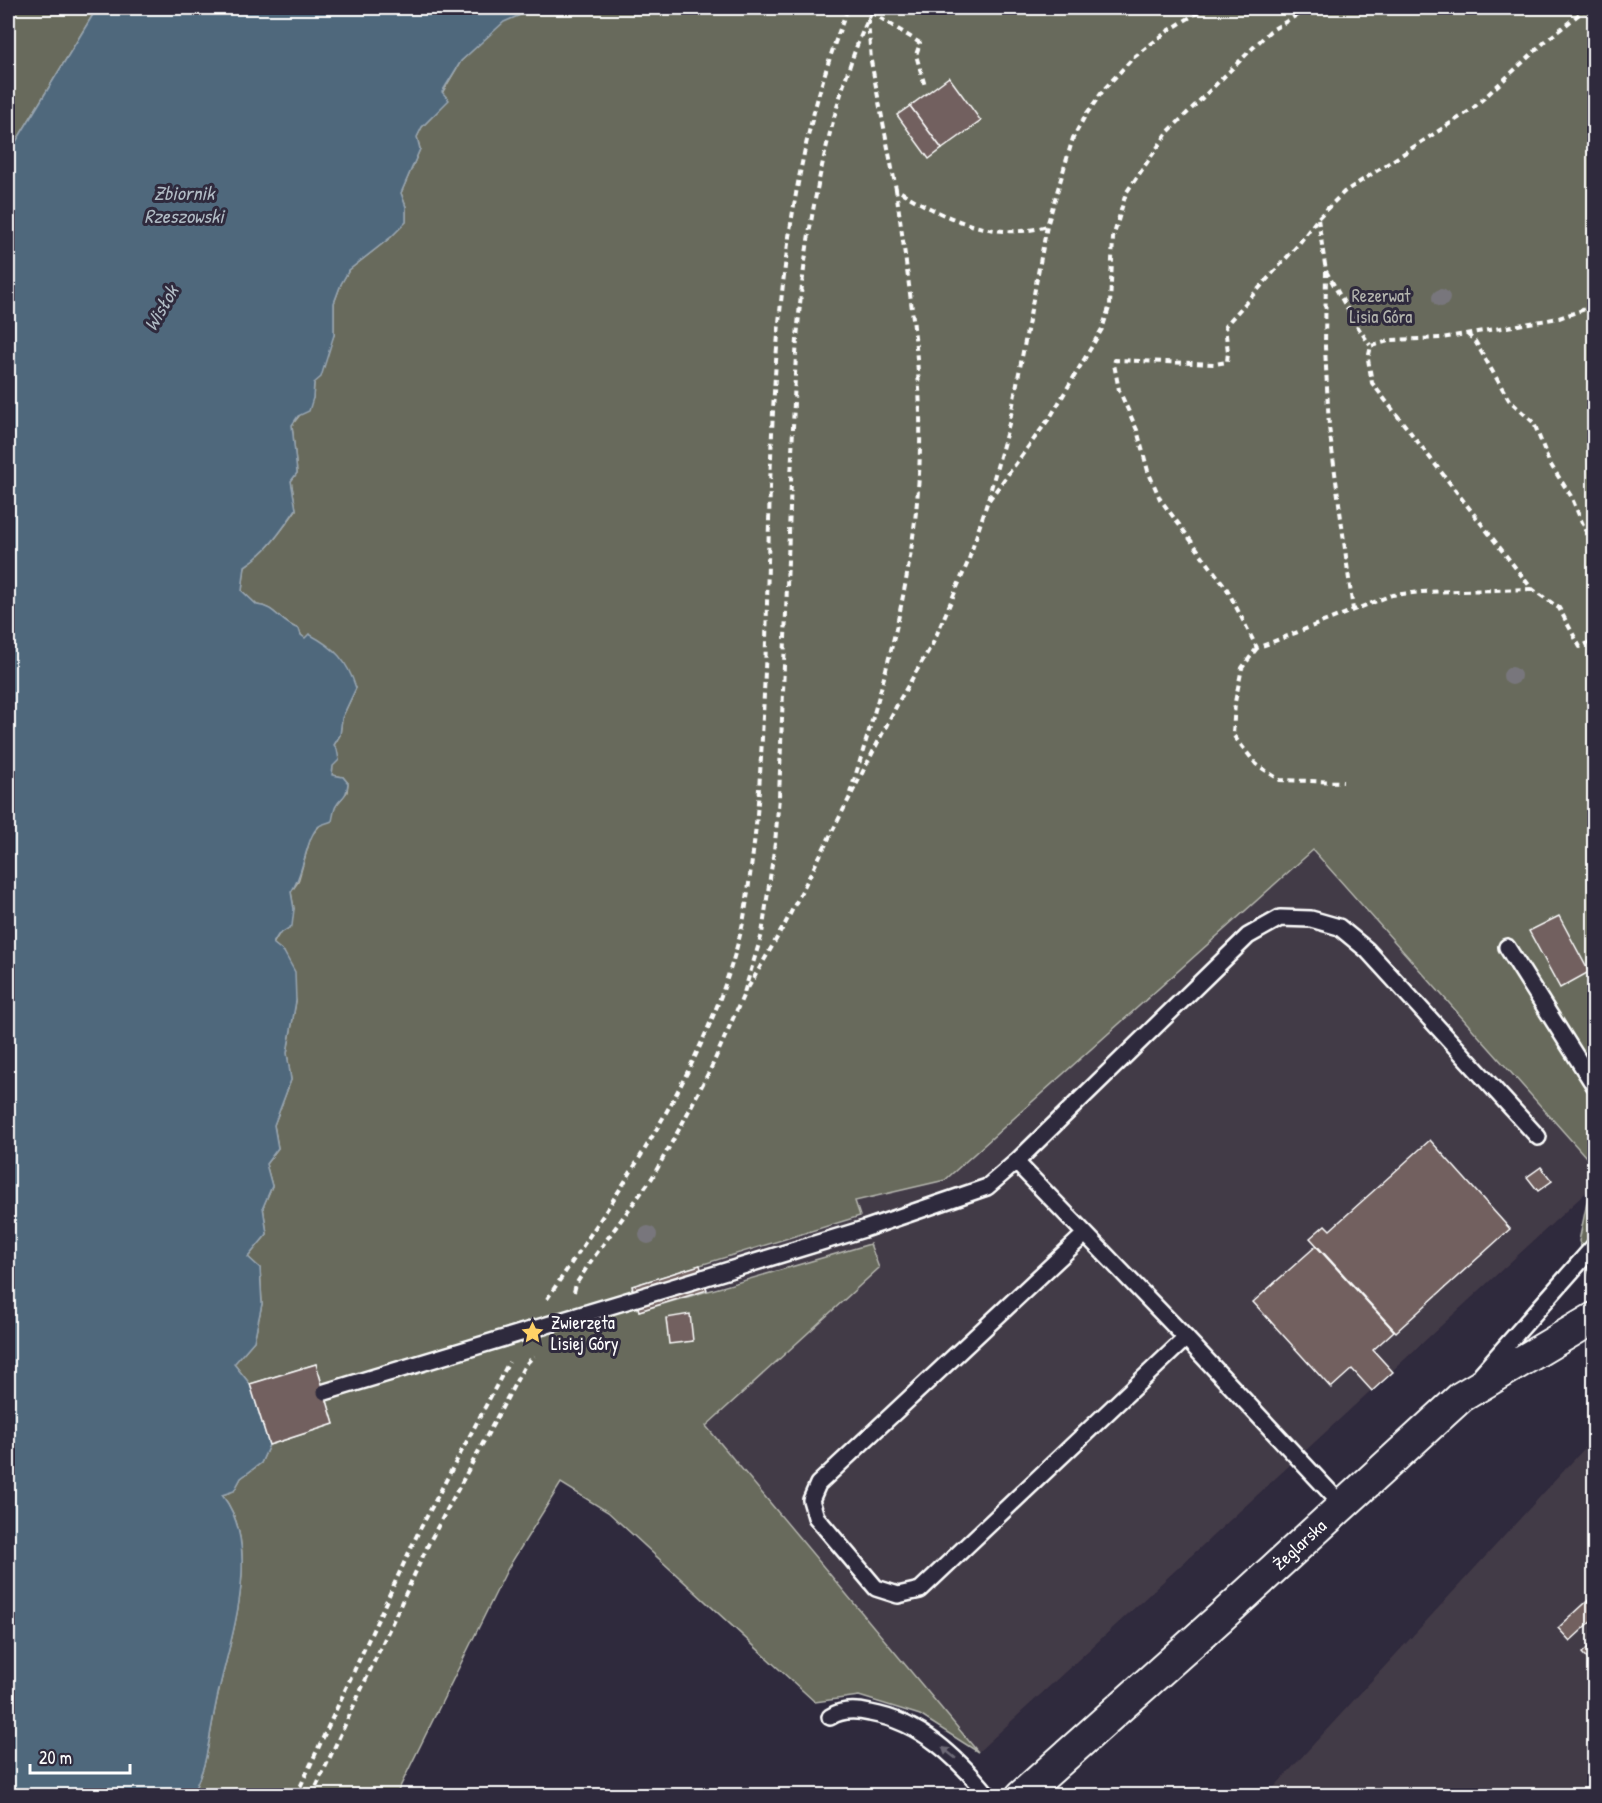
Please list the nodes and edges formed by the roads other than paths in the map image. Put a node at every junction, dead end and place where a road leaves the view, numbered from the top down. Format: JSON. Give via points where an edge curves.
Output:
{"nodes":[{"id":1,"x":1507,"y":947,"type":"dead end"},
{"id":2,"x":1594,"y":1085,"type":"edge"},
{"id":3,"x":1538,"y":1137,"type":"dead end"},
{"id":4,"x":1016,"y":1162,"type":"junction"},
{"id":5,"x":1085,"y":1234,"type":"junction"},
{"id":6,"x":1594,"y":1246,"type":"edge"},
{"id":7,"x":1594,"y":1318,"type":"edge"},
{"id":8,"x":1186,"y":1338,"type":"junction"},
{"id":9,"x":325,"y":1392,"type":"dead end"},
{"id":10,"x":1461,"y":1397,"type":"junction"},
{"id":11,"x":1342,"y":1506,"type":"junction"},
{"id":12,"x":830,"y":1717,"type":"dead end"},
{"id":13,"x":1037,"y":1790,"type":"edge"},
{"id":14,"x":989,"y":1796,"type":"edge"}],
"edges":[{"from":1,"to":2,"type":"lane"},
{"from":3,"to":4,"type":"lane","via":[[1367,950],[1339,927],[1311,919],[1280,918],[1248,936]]},
{"from":4,"to":5,"type":"lane"},
{"from":4,"to":9,"type":"lane","bridge":true,"via":[[987,1187],[864,1229]]},
{"from":5,"to":8,"type":"lane"},
{"from":5,"to":8,"type":"lane","via":[[818,1484],[811,1500],[816,1517],[876,1588],[898,1595],[920,1590]]},
{"from":6,"to":10,"type":"lane"},
{"from":7,"to":10,"type":"street","name":"Żeglarska"},
{"from":8,"to":11,"type":"lane"},
{"from":10,"to":11,"type":"street","name":"Żeglarska"},
{"from":11,"to":13,"type":"street","name":"Żeglarska"},
{"from":14,"to":12,"type":"lane","one_way":true,"via":[[963,1765],[931,1738],[908,1725],[859,1710]]}]}
